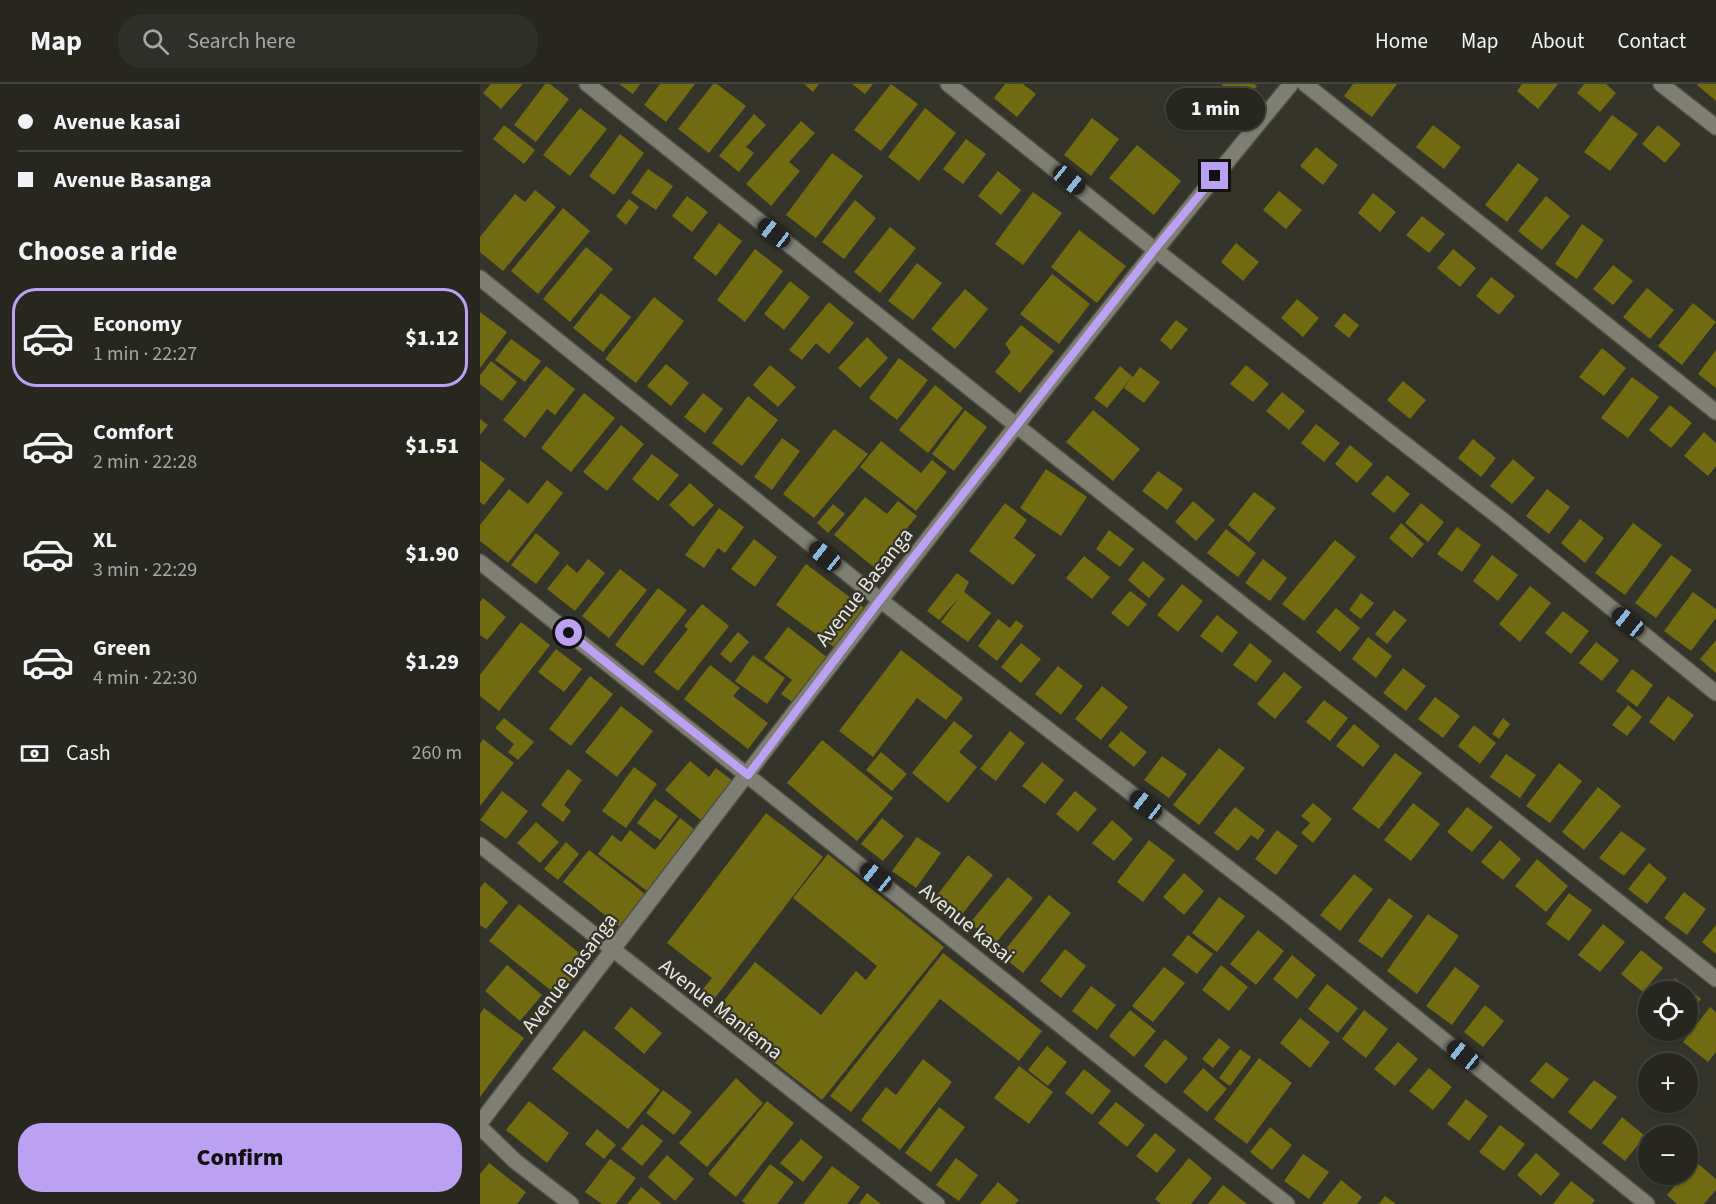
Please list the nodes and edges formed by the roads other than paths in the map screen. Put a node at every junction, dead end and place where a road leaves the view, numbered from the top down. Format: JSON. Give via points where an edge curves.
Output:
{"nodes":[{"id":1,"x":588,"y":84,"type":"edge"},
{"id":2,"x":948,"y":84,"type":"edge"},
{"id":3,"x":1291,"y":84,"type":"edge"},
{"id":4,"x":1305,"y":84,"type":"edge"},
{"id":5,"x":1661,"y":84,"type":"edge"},
{"id":6,"x":1716,"y":127,"type":"edge"},
{"id":7,"x":1155,"y":249,"type":"junction"},
{"id":8,"x":480,"y":278,"type":"edge"},
{"id":9,"x":1716,"y":412,"type":"edge"},
{"id":10,"x":1017,"y":426,"type":"junction"},
{"id":11,"x":480,"y":562,"type":"edge"},
{"id":12,"x":880,"y":600,"type":"junction"},
{"id":13,"x":1716,"y":693,"type":"edge"},
{"id":14,"x":748,"y":775,"type":"junction"},
{"id":15,"x":480,"y":845,"type":"edge"},
{"id":16,"x":612,"y":951,"type":"junction"},
{"id":17,"x":1716,"y":979,"type":"edge"},
{"id":18,"x":480,"y":1125,"type":"edge"},
{"id":19,"x":571,"y":1204,"type":"edge"},
{"id":20,"x":937,"y":1204,"type":"edge"},
{"id":21,"x":1287,"y":1204,"type":"edge"},
{"id":22,"x":1647,"y":1204,"type":"edge"}],
"edges":[{"from":1,"to":10,"type":"street"},
{"from":2,"to":7,"type":"street"},
{"from":3,"to":7,"type":"street","name":"Avenue Basanga"},
{"from":4,"to":9,"type":"street"},
{"from":5,"to":6,"type":"street"},
{"from":7,"to":10,"type":"street","name":"Avenue Basanga"},
{"from":7,"to":13,"type":"street","via":[[1504,521]]},
{"from":8,"to":12,"type":"street"},
{"from":10,"to":12,"type":"street","name":"Avenue Basanga"},
{"from":10,"to":17,"type":"street"},
{"from":11,"to":14,"type":"street","name":"Avenue kasai"},
{"from":12,"to":14,"type":"street","name":"Avenue Basanga"},
{"from":12,"to":22,"type":"street","via":[[1279,907]]},
{"from":14,"to":16,"type":"street","name":"Avenue Basanga"},
{"from":14,"to":21,"type":"street","name":"Avenue kasai"},
{"from":15,"to":16,"type":"street","name":"Avenue Maniema"},
{"from":16,"to":18,"type":"street","name":"Avenue Basanga"},
{"from":16,"to":20,"type":"street","name":"Avenue Maniema"},
{"from":18,"to":19,"type":"street","via":[[515,1161]]}]}
